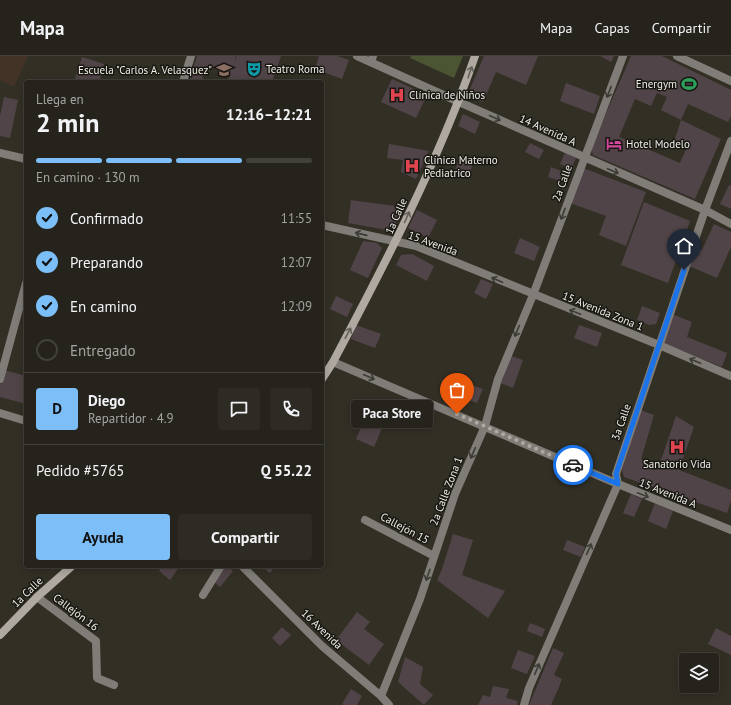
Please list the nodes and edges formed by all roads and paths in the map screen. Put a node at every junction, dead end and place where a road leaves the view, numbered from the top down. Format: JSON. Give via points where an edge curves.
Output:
{"nodes":[{"id":1,"x":191,"y":56,"type":"edge"},
{"id":2,"x":357,"y":56,"type":"edge"},
{"id":3,"x":475,"y":56,"type":"edge"},
{"id":4,"x":623,"y":56,"type":"edge"},
{"id":5,"x":677,"y":56,"type":"edge"},
{"id":6,"x":372,"y":59,"type":"edge"},
{"id":7,"x":184,"y":80,"type":"edge"},
{"id":8,"x":731,"y":81,"type":"edge"},
{"id":9,"x":459,"y":102,"type":"junction"},
{"id":10,"x":731,"y":141,"type":"edge"},
{"id":11,"x":0,"y":153,"type":"edge"},
{"id":12,"x":583,"y":158,"type":"junction"},
{"id":13,"x":24,"y":159,"type":"edge"},
{"id":14,"x":705,"y":210,"type":"junction"},
{"id":15,"x":731,"y":224,"type":"edge"},
{"id":16,"x":324,"y":226,"type":"edge"},
{"id":17,"x":396,"y":242,"type":"junction"},
{"id":18,"x":24,"y":290,"type":"edge"},
{"id":19,"x":532,"y":295,"type":"junction"},
{"id":20,"x":659,"y":345,"type":"junction"},
{"id":21,"x":334,"y":362,"type":"junction"},
{"id":22,"x":324,"y":373,"type":"edge"},
{"id":23,"x":731,"y":376,"type":"edge"},
{"id":24,"x":0,"y":379,"type":"edge"},
{"id":25,"x":0,"y":413,"type":"edge"},
{"id":26,"x":24,"y":420,"type":"edge"},
{"id":27,"x":485,"y":426,"type":"junction"},
{"id":28,"x":618,"y":484,"type":"junction"},
{"id":29,"x":365,"y":520,"type":"dead end"},
{"id":30,"x":731,"y":530,"type":"edge"},
{"id":31,"x":434,"y":556,"type":"junction"},
{"id":32,"x":70,"y":568,"type":"edge"},
{"id":33,"x":220,"y":568,"type":"edge"},
{"id":34,"x":244,"y":568,"type":"edge"},
{"id":35,"x":203,"y":595,"type":"dead end"},
{"id":36,"x":37,"y":597,"type":"junction"},
{"id":37,"x":0,"y":635,"type":"edge"},
{"id":38,"x":114,"y":684,"type":"dead end"},
{"id":39,"x":381,"y":696,"type":"junction"},
{"id":40,"x":389,"y":705,"type":"edge"},
{"id":41,"x":524,"y":705,"type":"edge"}],
"edges":[{"from":1,"to":7,"type":"street"},
{"from":2,"to":6,"type":"street","name":"14 Avenida A"},
{"from":9,"to":3,"type":"main road","name":"1a Calle","one_way":true},
{"from":4,"to":12,"type":"street","name":"2a Calle","one_way":true},
{"from":5,"to":8,"type":"street"},
{"from":6,"to":9,"type":"street","name":"14 Avenida A"},
{"from":9,"to":12,"type":"street","name":"14 Avenida A","one_way":true},
{"from":17,"to":9,"type":"main road","name":"1a Calle","one_way":true},
{"from":10,"to":14,"type":"street","name":"3a Calle"},
{"from":11,"to":13,"type":"street"},
{"from":12,"to":14,"type":"street","name":"14 Avenida A","one_way":true},
{"from":12,"to":19,"type":"street","name":"2a Calle","one_way":true},
{"from":14,"to":15,"type":"street","name":"14 Avenida A"},
{"from":14,"to":20,"type":"street","name":"3a Calle"},
{"from":17,"to":16,"type":"street","name":"15 Avenida","one_way":true},
{"from":19,"to":17,"type":"street","name":"15 Avenida","one_way":true,"via":[[416,246]]},
{"from":21,"to":17,"type":"main road","name":"1a Calle","one_way":true},
{"from":18,"to":24,"type":"street"},
{"from":20,"to":19,"type":"street","name":"15 Avenida Zona 1","one_way":true},
{"from":19,"to":27,"type":"street","name":"2a Calle Zona 1","one_way":true,"via":[[498,379]]},
{"from":23,"to":20,"type":"street","name":"15 Avenida Zona 1","one_way":true},
{"from":20,"to":28,"type":"street","name":"3a Calle","via":[[616,474]]},
{"from":21,"to":22,"type":"main road","name":"1a Calle"},
{"from":21,"to":27,"type":"street","name":"15 Avenida A","one_way":true},
{"from":25,"to":26,"type":"street"},
{"from":27,"to":28,"type":"street","name":"15 Avenida A"},
{"from":27,"to":31,"type":"street","name":"2a Calle Zona 1","one_way":true,"via":[[455,494]]},
{"from":28,"to":30,"type":"street","name":"15 Avenida A","one_way":true},
{"from":41,"to":28,"type":"street","name":"3a Calle","one_way":true,"via":[[529,688]]},
{"from":29,"to":31,"type":"street","name":"Callejón 15"},
{"from":31,"to":39,"type":"street","name":"2a Calle Zona 1","one_way":true,"via":[[420,599]]},
{"from":32,"to":36,"type":"main road","name":"1a Calle"},
{"from":33,"to":35,"type":"street"},
{"from":34,"to":39,"type":"street","name":"16 Avenida","via":[[322,646]]},
{"from":36,"to":37,"type":"main road","name":"1a Calle"},
{"from":36,"to":38,"type":"street","name":"Callejón 16","via":[[96,641],[97,678]]},
{"from":39,"to":40,"type":"street","name":"16 Avenida"}]}
